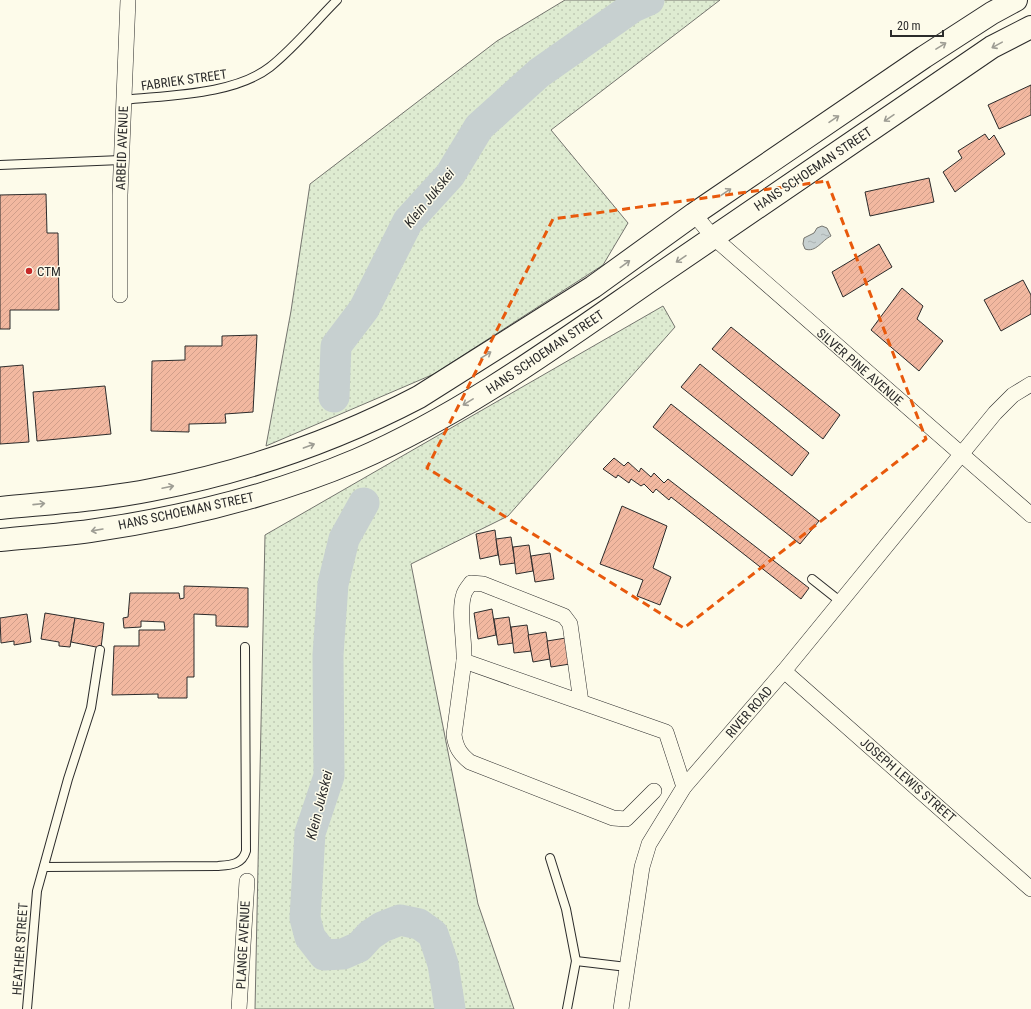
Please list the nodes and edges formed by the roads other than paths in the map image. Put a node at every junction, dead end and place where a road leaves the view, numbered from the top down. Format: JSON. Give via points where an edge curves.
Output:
{"nodes":[{"id":1,"x":128,"y":0,"type":"edge"},
{"id":2,"x":336,"y":0,"type":"edge"},
{"id":3,"x":1016,"y":0,"type":"edge"},
{"id":4,"x":1031,"y":26,"type":"edge"},
{"id":5,"x":124,"y":100,"type":"junction"},
{"id":6,"x":121,"y":160,"type":"junction"},
{"id":7,"x":0,"y":165,"type":"edge"},
{"id":8,"x":694,"y":214,"type":"junction"},
{"id":9,"x":713,"y":237,"type":"junction"},
{"id":10,"x":120,"y":295,"type":"dead end"},
{"id":11,"x":1031,"y":384,"type":"edge"},
{"id":12,"x":960,"y":455,"type":"junction"},
{"id":13,"x":0,"y":508,"type":"edge"},
{"id":14,"x":1031,"y":515,"type":"edge"},
{"id":15,"x":0,"y":540,"type":"edge"},
{"id":16,"x":812,"y":579,"type":"dead end"},
{"id":17,"x":841,"y":602,"type":"junction"},
{"id":18,"x":245,"y":648,"type":"dead end"},
{"id":19,"x":100,"y":650,"type":"dead end"},
{"id":20,"x":464,"y":661,"type":"junction"},
{"id":21,"x":784,"y":671,"type":"junction"},
{"id":22,"x":581,"y":702,"type":"junction"},
{"id":23,"x":684,"y":787,"type":"junction"},
{"id":24,"x":654,"y":791,"type":"dead end"},
{"id":25,"x":550,"y":858,"type":"dead end"},
{"id":26,"x":44,"y":867,"type":"junction"},
{"id":27,"x":247,"y":881,"type":"dead end"},
{"id":28,"x":1031,"y":889,"type":"edge"},
{"id":29,"x":576,"y":961,"type":"junction"},
{"id":30,"x":627,"y":967,"type":"junction"},
{"id":31,"x":27,"y":1009,"type":"edge"},
{"id":32,"x":239,"y":1009,"type":"edge"},
{"id":33,"x":567,"y":1009,"type":"edge"},
{"id":34,"x":622,"y":1009,"type":"edge"}],
"edges":[{"from":1,"to":5,"type":"street","name":"ARBEID AVENUE"},
{"from":2,"to":5,"type":"lane","name":"FABRIEK STREET","via":[[270,67],[250,79],[226,87]]},
{"from":8,"to":3,"type":"main road","name":"HANS SCHOEMAN STREET","one_way":true,"via":[[924,56]]},
{"from":4,"to":9,"type":"main road","name":"HANS SCHOEMAN STREET","one_way":true,"via":[[992,47]]},
{"from":5,"to":6,"type":"street","name":"ARBEID AVENUE"},
{"from":6,"to":7,"type":"lane"},
{"from":6,"to":10,"type":"street","name":"ARBEID AVENUE"},
{"from":8,"to":9,"type":"street","name":"SILVER PINE AVENUE"},
{"from":13,"to":8,"type":"main road","name":"HANS SCHOEMAN STREET","one_way":true,"via":[[149,491],[193,482],[273,460],[334,438],[419,397],[594,287]]},
{"from":9,"to":12,"type":"street","name":"SILVER PINE AVENUE"},
{"from":9,"to":15,"type":"main road","name":"HANS SCHOEMAN STREET","one_way":true,"via":[[492,387],[448,414],[356,460],[240,501],[88,532]]},
{"from":11,"to":12,"type":"street","name":"RIVER ROAD","via":[[1005,403]]},
{"from":12,"to":14,"type":"street","name":"SILVER PINE AVENUE"},
{"from":12,"to":17,"type":"street","name":"RIVER ROAD"},
{"from":16,"to":17,"type":"lane"},
{"from":17,"to":21,"type":"street","name":"RIVER ROAD"},
{"from":18,"to":26,"type":"lane","via":[[246,851],[240,861],[218,866]]},
{"from":19,"to":26,"type":"lane","name":"HEATHER STREET","via":[[91,708]]},
{"from":20,"to":22,"type":"street"},
{"from":20,"to":22,"type":"street","via":[[464,594],[471,583],[483,584],[564,616],[570,624]]},
{"from":20,"to":24,"type":"street","via":[[454,735],[460,754],[470,762],[613,818],[626,819]]},
{"from":21,"to":23,"type":"street","name":"RIVER ROAD"},
{"from":21,"to":28,"type":"street","name":"JOSEPH LEWIS STREET"},
{"from":22,"to":23,"type":"street","via":[[666,732]]},
{"from":23,"to":30,"type":"street","name":"RIVER ROAD","via":[[649,844],[642,867]]},
{"from":25,"to":29,"type":"lane","via":[[566,908]]},
{"from":26,"to":31,"type":"lane","name":"HEATHER STREET","via":[[37,891]]},
{"from":27,"to":32,"type":"street","name":"PLANGE AVENUE"},
{"from":29,"to":30,"type":"lane"},
{"from":29,"to":33,"type":"lane"},
{"from":30,"to":34,"type":"street","name":"RIVER ROAD"}]}
